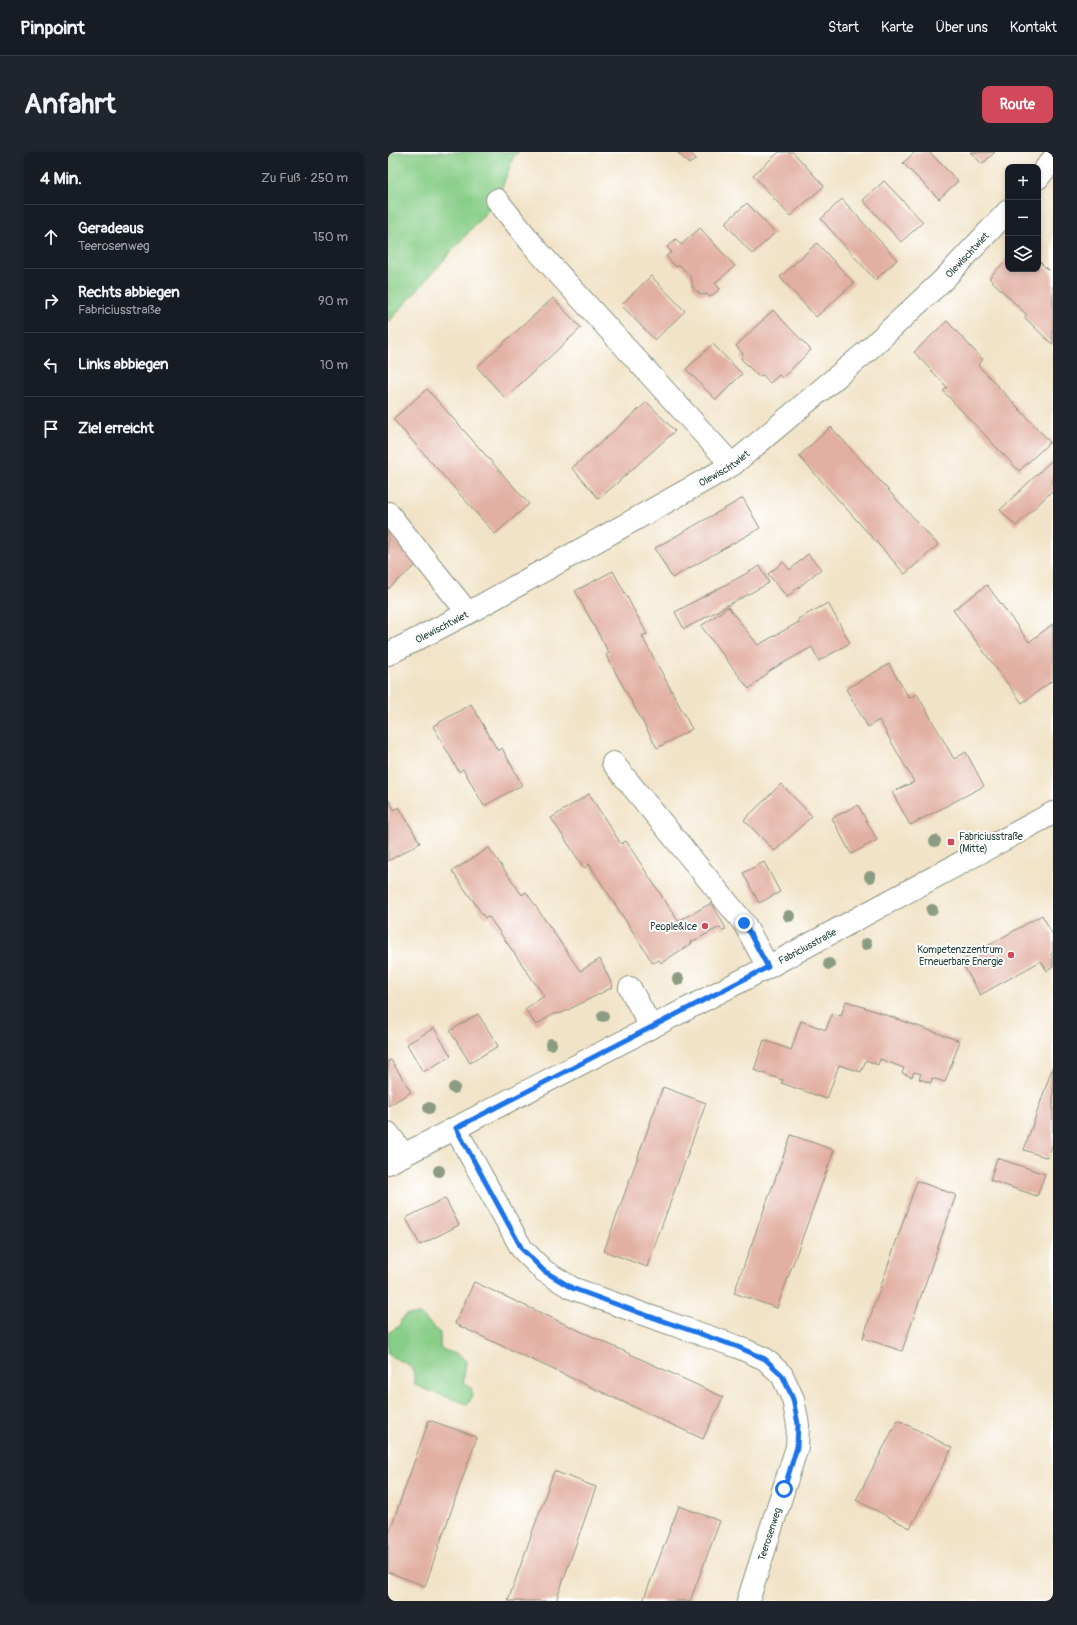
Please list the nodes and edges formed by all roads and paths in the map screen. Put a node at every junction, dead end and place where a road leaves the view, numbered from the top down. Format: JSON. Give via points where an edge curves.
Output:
{"nodes":[{"id":1,"x":1053,"y":159,"type":"edge"},
{"id":2,"x":1041,"y":174,"type":"edge"},
{"id":3,"x":497,"y":200,"type":"dead end"},
{"id":4,"x":1005,"y":215,"type":"edge"},
{"id":5,"x":732,"y":466,"type":"junction"},
{"id":6,"x":388,"y":513,"type":"edge"},
{"id":7,"x":468,"y":613,"type":"junction"},
{"id":8,"x":388,"y":654,"type":"edge"},
{"id":9,"x":613,"y":763,"type":"dead end"},
{"id":10,"x":1053,"y":813,"type":"edge"},
{"id":11,"x":768,"y":967,"type":"junction"},
{"id":12,"x":630,"y":988,"type":"dead end"},
{"id":13,"x":651,"y":1027,"type":"junction"},
{"id":14,"x":456,"y":1128,"type":"junction"},
{"id":15,"x":388,"y":1133,"type":"edge"},
{"id":16,"x":396,"y":1159,"type":"edge"},
{"id":17,"x":748,"y":1601,"type":"edge"}],
"edges":[{"from":1,"to":2,"type":"street"},
{"from":3,"to":5,"type":"street","via":[[537,250]]},
{"from":4,"to":5,"type":"street","name":"Olewischtwiet","via":[[943,280],[870,348]]},
{"from":5,"to":7,"type":"street","name":"Olewischtwiet"},
{"from":6,"to":7,"type":"street"},
{"from":7,"to":8,"type":"street","name":"Olewischtwiet"},
{"from":9,"to":11,"type":"street","via":[[744,923]]},
{"from":10,"to":11,"type":"street","name":"Fabriciusstraße"},
{"from":11,"to":13,"type":"street","name":"Fabriciusstraße"},
{"from":12,"to":13,"type":"street"},
{"from":13,"to":14,"type":"street","name":"Fabriciusstraße"},
{"from":14,"to":16,"type":"street","name":"Fabriciusstraße"},
{"from":14,"to":17,"type":"street","name":"Teerosenweg","via":[[522,1249],[544,1271],[572,1288],[738,1347],[765,1359],[782,1375],[793,1399],[798,1424],[797,1447]]},
{"from":15,"to":16,"type":"street"}]}
